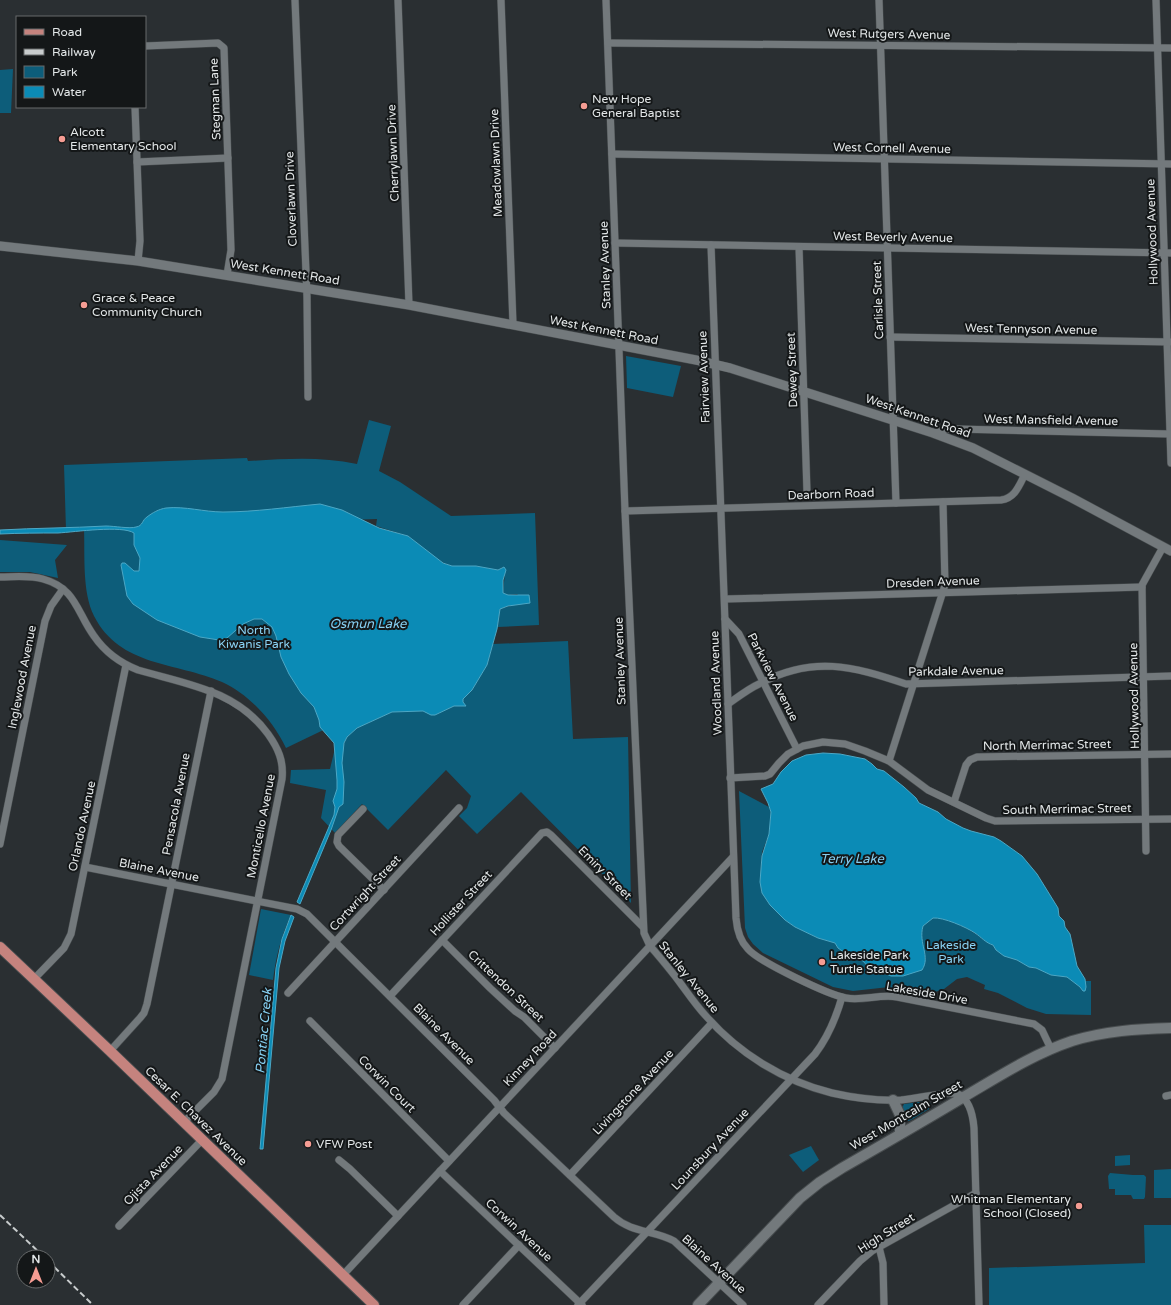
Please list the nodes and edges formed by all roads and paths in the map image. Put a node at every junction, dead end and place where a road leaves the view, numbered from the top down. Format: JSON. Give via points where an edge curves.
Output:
{"nodes":[{"id":1,"x":295,"y":0,"type":"edge"},
{"id":2,"x":398,"y":0,"type":"edge"},
{"id":3,"x":501,"y":0,"type":"edge"},
{"id":4,"x":606,"y":0,"type":"edge"},
{"id":5,"x":879,"y":0,"type":"edge"},
{"id":6,"x":1156,"y":0,"type":"edge"},
{"id":7,"x":608,"y":43,"type":"junction"},
{"id":8,"x":881,"y":45,"type":"junction"},
{"id":9,"x":146,"y":46,"type":"edge"},
{"id":10,"x":1157,"y":48,"type":"junction"},
{"id":11,"x":1171,"y":48,"type":"edge"},
{"id":12,"x":135,"y":108,"type":"edge"},
{"id":13,"x":612,"y":154,"type":"junction"},
{"id":14,"x":228,"y":158,"type":"junction"},
{"id":15,"x":884,"y":159,"type":"junction"},
{"id":16,"x":137,"y":162,"type":"junction"},
{"id":17,"x":1161,"y":164,"type":"junction"},
{"id":18,"x":1171,"y":164,"type":"edge"},
{"id":19,"x":615,"y":243,"type":"junction"},
{"id":20,"x":711,"y":245,"type":"junction"},
{"id":21,"x":0,"y":246,"type":"edge"},
{"id":22,"x":799,"y":246,"type":"junction"},
{"id":23,"x":887,"y":248,"type":"junction"},
{"id":24,"x":1168,"y":253,"type":"edge"},
{"id":25,"x":138,"y":261,"type":"junction"},
{"id":26,"x":227,"y":275,"type":"junction"},
{"id":27,"x":306,"y":288,"type":"junction"},
{"id":28,"x":409,"y":305,"type":"junction"},
{"id":29,"x":513,"y":324,"type":"junction"},
{"id":30,"x":890,"y":337,"type":"junction"},
{"id":31,"x":1169,"y":342,"type":"edge"},
{"id":32,"x":619,"y":345,"type":"junction"},
{"id":33,"x":715,"y":364,"type":"junction"},
{"id":34,"x":804,"y":391,"type":"junction"},
{"id":35,"x":308,"y":397,"type":"dead end"},
{"id":36,"x":893,"y":420,"type":"junction"},
{"id":37,"x":933,"y":433,"type":"junction"},
{"id":38,"x":1170,"y":434,"type":"junction"},
{"id":39,"x":1171,"y":463,"type":"edge"},
{"id":40,"x":1025,"y":474,"type":"junction"},
{"id":41,"x":807,"y":492,"type":"dead end"},
{"id":42,"x":943,"y":502,"type":"junction"},
{"id":43,"x":896,"y":503,"type":"junction"},
{"id":44,"x":721,"y":508,"type":"junction"},
{"id":45,"x":625,"y":511,"type":"junction"},
{"id":46,"x":1162,"y":547,"type":"junction"},
{"id":47,"x":1171,"y":552,"type":"edge"},
{"id":48,"x":0,"y":577,"type":"edge"},
{"id":49,"x":1142,"y":587,"type":"junction"},
{"id":50,"x":63,"y":589,"type":"junction"},
{"id":51,"x":942,"y":592,"type":"junction"},
{"id":52,"x":725,"y":599,"type":"junction"},
{"id":53,"x":726,"y":618,"type":"junction"},
{"id":54,"x":126,"y":665,"type":"junction"},
{"id":55,"x":1171,"y":676,"type":"edge"},
{"id":56,"x":1145,"y":677,"type":"junction"},
{"id":57,"x":763,"y":681,"type":"junction"},
{"id":58,"x":913,"y":684,"type":"junction"},
{"id":59,"x":211,"y":691,"type":"junction"},
{"id":60,"x":728,"y":704,"type":"junction"},
{"id":61,"x":797,"y":749,"type":"junction"},
{"id":62,"x":1171,"y":754,"type":"edge"},
{"id":63,"x":1146,"y":755,"type":"junction"},
{"id":64,"x":889,"y":761,"type":"junction"},
{"id":65,"x":730,"y":778,"type":"junction"},
{"id":66,"x":954,"y":802,"type":"junction"},
{"id":67,"x":459,"y":808,"type":"dead end"},
{"id":68,"x":363,"y":809,"type":"dead end"},
{"id":69,"x":1146,"y":819,"type":"junction"},
{"id":70,"x":1171,"y":819,"type":"edge"},
{"id":71,"x":551,"y":835,"type":"joint"},
{"id":72,"x":0,"y":844,"type":"edge"},
{"id":73,"x":1146,"y":851,"type":"dead end"},
{"id":74,"x":733,"y":857,"type":"junction"},
{"id":75,"x":85,"y":867,"type":"junction"},
{"id":76,"x":171,"y":884,"type":"junction"},
{"id":77,"x":384,"y":890,"type":"junction"},
{"id":78,"x":258,"y":902,"type":"junction"},
{"id":79,"x":643,"y":927,"type":"junction"},
{"id":80,"x":442,"y":940,"type":"junction"},
{"id":81,"x":336,"y":941,"type":"junction"},
{"id":82,"x":650,"y":946,"type":"junction"},
{"id":83,"x":0,"y":947,"type":"edge"},
{"id":84,"x":34,"y":979,"type":"junction"},
{"id":85,"x":288,"y":993,"type":"dead end"},
{"id":86,"x":390,"y":996,"type":"junction"},
{"id":87,"x":842,"y":997,"type":"junction"},
{"id":88,"x":310,"y":1021,"type":"dead end"},
{"id":89,"x":712,"y":1023,"type":"junction"},
{"id":90,"x":1171,"y":1028,"type":"edge"},
{"id":91,"x":555,"y":1048,"type":"junction"},
{"id":92,"x":1050,"y":1049,"type":"junction"},
{"id":93,"x":110,"y":1051,"type":"junction"},
{"id":94,"x":792,"y":1079,"type":"junction"},
{"id":95,"x":963,"y":1098,"type":"junction"},
{"id":96,"x":893,"y":1100,"type":"junction"},
{"id":97,"x":500,"y":1107,"type":"junction"},
{"id":98,"x":184,"y":1122,"type":"junction"},
{"id":99,"x":900,"y":1134,"type":"junction"},
{"id":100,"x":202,"y":1140,"type":"junction"},
{"id":101,"x":339,"y":1160,"type":"dead end"},
{"id":102,"x":449,"y":1161,"type":"junction"},
{"id":103,"x":440,"y":1171,"type":"junction"},
{"id":104,"x":570,"y":1176,"type":"junction"},
{"id":105,"x":976,"y":1193,"type":"junction"},
{"id":106,"x":398,"y":1216,"type":"junction"},
{"id":107,"x":119,"y":1226,"type":"dead end"},
{"id":108,"x":647,"y":1233,"type":"junction"},
{"id":109,"x":519,"y":1245,"type":"junction"},
{"id":110,"x":879,"y":1247,"type":"junction"},
{"id":111,"x":343,"y":1275,"type":"junction"},
{"id":112,"x":719,"y":1283,"type":"junction"},
{"id":113,"x":580,"y":1304,"type":"edge"},
{"id":114,"x":374,"y":1305,"type":"edge"},
{"id":115,"x":463,"y":1305,"type":"edge"},
{"id":116,"x":698,"y":1305,"type":"edge"},
{"id":117,"x":743,"y":1305,"type":"edge"},
{"id":118,"x":818,"y":1305,"type":"edge"},
{"id":119,"x":884,"y":1305,"type":"edge"},
{"id":120,"x":979,"y":1305,"type":"edge"}],
"edges":[{"from":1,"to":27,"type":"street","name":"Cloverlawn Drive"},
{"from":2,"to":28,"type":"street","name":"Cherrylawn Drive"},
{"from":3,"to":29,"type":"street","name":"Meadowlawn Drive"},
{"from":4,"to":7,"type":"street","name":"Stanley Avenue"},
{"from":5,"to":8,"type":"street","name":"Carlisle Street"},
{"from":6,"to":10,"type":"street","name":"Hollywood Avenue"},
{"from":7,"to":8,"type":"street","name":"West Rutgers Avenue"},
{"from":7,"to":13,"type":"street","name":"Stanley Avenue"},
{"from":8,"to":10,"type":"street","name":"West Rutgers Avenue"},
{"from":8,"to":15,"type":"street","name":"Carlisle Street"},
{"from":9,"to":14,"type":"street","name":"Stegman Lane","via":[[218,43],[223,47]]},
{"from":10,"to":11,"type":"street","name":"West Rutgers Avenue"},
{"from":10,"to":17,"type":"street","name":"Hollywood Avenue"},
{"from":12,"to":16,"type":"street"},
{"from":13,"to":15,"type":"street","name":"West Cornell Avenue"},
{"from":13,"to":19,"type":"street","name":"Stanley Avenue"},
{"from":14,"to":16,"type":"street"},
{"from":14,"to":26,"type":"street","name":"Stegman Lane","via":[[231,250]]},
{"from":15,"to":17,"type":"street","name":"West Cornell Avenue"},
{"from":15,"to":23,"type":"street","name":"Carlisle Street"},
{"from":16,"to":25,"type":"street","via":[[140,241]]},
{"from":17,"to":18,"type":"street","name":"West Cornell Avenue"},
{"from":17,"to":24,"type":"street","name":"Hollywood Avenue"},
{"from":19,"to":20,"type":"street","name":"West Beverly Avenue"},
{"from":19,"to":32,"type":"street","name":"Stanley Avenue"},
{"from":20,"to":22,"type":"street","name":"West Beverly Avenue"},
{"from":20,"to":33,"type":"street","name":"Fairview Avenue"},
{"from":21,"to":25,"type":"street","name":"West Kennett Road"},
{"from":22,"to":23,"type":"street","name":"West Beverly Avenue"},
{"from":22,"to":34,"type":"street","name":"Dewey Street"},
{"from":23,"to":24,"type":"street","name":"West Beverly Avenue"},
{"from":23,"to":30,"type":"street","name":"Carlisle Street"},
{"from":24,"to":31,"type":"street","name":"Hollywood Avenue"},
{"from":25,"to":26,"type":"street","name":"West Kennett Road"},
{"from":26,"to":27,"type":"street","name":"West Kennett Road"},
{"from":27,"to":28,"type":"street","name":"West Kennett Road"},
{"from":27,"to":35,"type":"street","name":"Cloverlawn Drive"},
{"from":28,"to":29,"type":"street","name":"West Kennett Road"},
{"from":29,"to":32,"type":"street","name":"West Kennett Road"},
{"from":30,"to":31,"type":"street","name":"West Tennyson Avenue"},
{"from":30,"to":36,"type":"street","name":"Carlisle Street"},
{"from":31,"to":38,"type":"street","name":"Hollywood Avenue"},
{"from":32,"to":33,"type":"street","name":"West Kennett Road"},
{"from":32,"to":45,"type":"street","name":"Stanley Avenue"},
{"from":33,"to":34,"type":"street","name":"West Kennett Road"},
{"from":33,"to":44,"type":"street","name":"Fairview Avenue"},
{"from":34,"to":36,"type":"street","name":"West Kennett Road"},
{"from":34,"to":41,"type":"street","name":"Dewey Street"},
{"from":36,"to":37,"type":"street","name":"West Kennett Road"},
{"from":36,"to":43,"type":"street","name":"Carlisle Street"},
{"from":37,"to":38,"type":"street","name":"West Mansfield Avenue","via":[[957,429]]},
{"from":37,"to":40,"type":"street","name":"West Kennett Road","via":[[973,448]]},
{"from":38,"to":39,"type":"street","name":"Hollywood Avenue"},
{"from":40,"to":42,"type":"street","name":"Dearborn Road","via":[[1015,493],[1005,500]]},
{"from":40,"to":46,"type":"street","name":"West Kennett Road"},
{"from":42,"to":43,"type":"street","name":"Dearborn Road"},
{"from":42,"to":51,"type":"street","via":[[945,585]]},
{"from":43,"to":44,"type":"street","name":"Dearborn Road"},
{"from":44,"to":45,"type":"street","name":"Dearborn Road"},
{"from":44,"to":52,"type":"street","name":"Woodland Avenue"},
{"from":45,"to":79,"type":"street","name":"Stanley Avenue"},
{"from":46,"to":47,"type":"street","name":"West Kennett Road"},
{"from":46,"to":49,"type":"street","name":"Hollywood Avenue"},
{"from":48,"to":50,"type":"street","name":"Monticello Avenue","via":[[36,577]]},
{"from":49,"to":51,"type":"street","name":"Dresden Avenue"},
{"from":49,"to":56,"type":"street","name":"Hollywood Avenue"},
{"from":50,"to":54,"type":"street","name":"Monticello Avenue","via":[[76,602],[100,643]]},
{"from":50,"to":72,"type":"street","name":"Inglewood Avenue","via":[[51,606],[45,621]]},
{"from":51,"to":52,"type":"street","name":"Dresden Avenue"},
{"from":51,"to":58,"type":"street"},
{"from":52,"to":53,"type":"street","name":"Woodland Avenue"},
{"from":53,"to":57,"type":"street","name":"Parkview Avenue","via":[[739,634]]},
{"from":53,"to":60,"type":"street","name":"Woodland Avenue"},
{"from":54,"to":59,"type":"street","name":"Monticello Avenue"},
{"from":54,"to":75,"type":"street","name":"Orlando Avenue"},
{"from":55,"to":56,"type":"street","name":"Parkdale Avenue"},
{"from":56,"to":58,"type":"street","name":"Parkdale Avenue"},
{"from":56,"to":63,"type":"street","name":"Hollywood Avenue"},
{"from":57,"to":58,"type":"street","name":"Parkdale Avenue","via":[[794,670],[826,666],[854,669]]},
{"from":57,"to":60,"type":"street","name":"Parkdale Avenue"},
{"from":57,"to":61,"type":"street","name":"Parkview Avenue"},
{"from":58,"to":64,"type":"street"},
{"from":59,"to":76,"type":"street","name":"Pensacola Avenue"},
{"from":59,"to":78,"type":"street","name":"Monticello Avenue","via":[[236,703],[255,719],[277,748],[283,764]]},
{"from":60,"to":65,"type":"street","name":"Woodland Avenue"},
{"from":61,"to":64,"type":"street","name":"South Merrimac Street","via":[[823,742],[835,743],[860,749]]},
{"from":61,"to":65,"type":"street","name":"South Merrimac Street","via":[[783,758],[770,774]]},
{"from":62,"to":63,"type":"street","name":"North Merrimac Street"},
{"from":63,"to":66,"type":"street","name":"North Merrimac Street","via":[[977,757],[966,765]]},
{"from":63,"to":69,"type":"street","name":"Hollywood Avenue"},
{"from":64,"to":66,"type":"street","name":"South Merrimac Street","via":[[925,787]]},
{"from":65,"to":74,"type":"street","name":"Woodland Avenue"},
{"from":66,"to":69,"type":"street","name":"South Merrimac Street","via":[[995,821]]},
{"from":67,"to":77,"type":"street","name":"Cortwright Street"},
{"from":68,"to":77,"type":"street","via":[[338,835],[336,841],[338,846]]},
{"from":69,"to":70,"type":"street","name":"South Merrimac Street"},
{"from":69,"to":73,"type":"street","name":"Hollywood Avenue"},
{"from":71,"to":79,"type":"street","name":"Emiry Street"},
{"from":71,"to":80,"type":"street","name":"Hollister Street","via":[[545,832],[539,834]]},
{"from":74,"to":82,"type":"street","name":"Kinney Road"},
{"from":74,"to":87,"type":"street","name":"Lakeside Drive","via":[[736,922],[746,947],[762,960]]},
{"from":75,"to":76,"type":"street","name":"Blaine Avenue"},
{"from":75,"to":84,"type":"street","name":"Orlando Avenue","via":[[69,941]]},
{"from":76,"to":78,"type":"street","name":"Blaine Avenue"},
{"from":76,"to":93,"type":"street","name":"Pensacola Avenue","via":[[146,1008]]},
{"from":77,"to":81,"type":"street","name":"Cortwright Street"},
{"from":78,"to":81,"type":"street","name":"Blaine Avenue","via":[[304,912]]},
{"from":78,"to":98,"type":"street","name":"Monticello Avenue","via":[[222,1079],[214,1092]]},
{"from":79,"to":82,"type":"street","name":"Stanley Avenue"},
{"from":80,"to":86,"type":"street","name":"Hollister Street"},
{"from":80,"to":91,"type":"street","name":"Crittendon Street"},
{"from":81,"to":85,"type":"street","name":"Cortwright Street"},
{"from":81,"to":86,"type":"street","name":"Blaine Avenue"},
{"from":82,"to":89,"type":"street","name":"Stanley Avenue"},
{"from":82,"to":91,"type":"street","name":"Kinney Road"},
{"from":83,"to":84,"type":"main road","name":"Cesar E. Chavez Avenue"},
{"from":84,"to":93,"type":"main road","name":"Cesar E. Chavez Avenue"},
{"from":86,"to":97,"type":"street","name":"Blaine Avenue"},
{"from":87,"to":92,"type":"street","name":"Lakeside Drive","via":[[897,997],[1034,1024],[1042,1030]]},
{"from":87,"to":94,"type":"street","name":"Lounsbury Avenue","via":[[825,1039]]},
{"from":88,"to":102,"type":"street","name":"Corwin Court"},
{"from":89,"to":94,"type":"street","name":"Stanley Avenue","via":[[749,1055]]},
{"from":89,"to":104,"type":"street","name":"Livingstone Avenue"},
{"from":90,"to":92,"type":"main road","name":"West Montcalm Street","via":[[1104,1033]]},
{"from":91,"to":97,"type":"street","name":"Kinney Road"},
{"from":92,"to":95,"type":"main road","name":"West Montcalm Street"},
{"from":93,"to":98,"type":"main road","name":"Cesar E. Chavez Avenue"},
{"from":94,"to":96,"type":"street","name":"Stanley Avenue","via":[[842,1095]]},
{"from":94,"to":108,"type":"street","name":"Lounsbury Avenue"},
{"from":95,"to":96,"type":"street","name":"Stanley Avenue","via":[[949,1093]]},
{"from":95,"to":99,"type":"main road","name":"West Montcalm Street"},
{"from":95,"to":105,"type":"street","via":[[970,1108],[974,1122]]},
{"from":96,"to":99,"type":"main road","via":[[900,1115]]},
{"from":97,"to":102,"type":"street","name":"Kinney Road"},
{"from":97,"to":104,"type":"street","name":"Blaine Avenue"},
{"from":98,"to":100,"type":"main road","name":"Cesar E. Chavez Avenue"},
{"from":99,"to":112,"type":"main road","name":"West Montcalm Street","via":[[837,1171],[806,1193]]},
{"from":100,"to":107,"type":"street","name":"Ojista Avenue"},
{"from":100,"to":111,"type":"main road","name":"Cesar E. Chavez Avenue"},
{"from":101,"to":106,"type":"street"},
{"from":102,"to":103,"type":"street","name":"Kinney Road"},
{"from":103,"to":106,"type":"street","name":"Kinney Road"},
{"from":103,"to":109,"type":"street","name":"Corwin Avenue"},
{"from":104,"to":108,"type":"street","name":"Blaine Avenue","via":[[617,1220],[630,1228]]},
{"from":105,"to":110,"type":"street","name":"High Street"},
{"from":105,"to":120,"type":"street"},
{"from":106,"to":111,"type":"street","name":"Kinney Road"},
{"from":108,"to":112,"type":"street","name":"Blaine Avenue","via":[[674,1242]]},
{"from":108,"to":113,"type":"street","name":"Lounsbury Avenue"},
{"from":109,"to":113,"type":"street","name":"Corwin Avenue"},
{"from":109,"to":115,"type":"street"},
{"from":110,"to":118,"type":"street","name":"High Street","via":[[860,1261]]},
{"from":110,"to":119,"type":"street","via":[[883,1263]]},
{"from":111,"to":114,"type":"main road","name":"Cesar E. Chavez Avenue"},
{"from":112,"to":116,"type":"main road","name":"West Montcalm Street"},
{"from":112,"to":117,"type":"street","name":"Blaine Avenue"}]}
